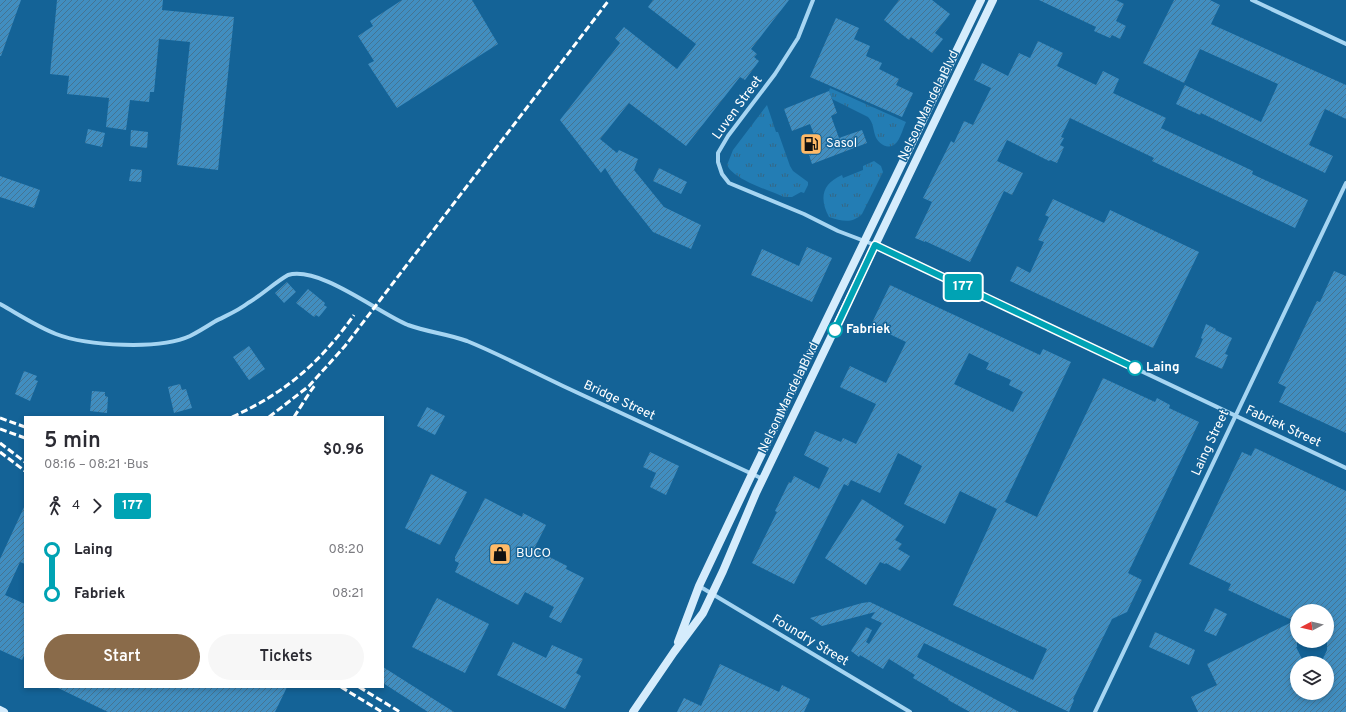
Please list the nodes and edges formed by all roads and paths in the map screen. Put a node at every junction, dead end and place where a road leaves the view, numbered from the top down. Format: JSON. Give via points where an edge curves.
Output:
{"nodes":[{"id":1,"x":814,"y":0,"type":"edge"},
{"id":2,"x":980,"y":0,"type":"edge"},
{"id":3,"x":993,"y":0,"type":"edge"},
{"id":4,"x":1252,"y":0,"type":"edge"},
{"id":5,"x":1346,"y":44,"type":"edge"},
{"id":6,"x":1346,"y":183,"type":"edge"},
{"id":7,"x":864,"y":240,"type":"junction"},
{"id":8,"x":875,"y":245,"type":"junction"},
{"id":9,"x":0,"y":304,"type":"edge"},
{"id":10,"x":1235,"y":415,"type":"junction"},
{"id":11,"x":1346,"y":468,"type":"edge"},
{"id":12,"x":752,"y":474,"type":"junction"},
{"id":13,"x":764,"y":479,"type":"junction"},
{"id":14,"x":699,"y":586,"type":"junction"},
{"id":15,"x":713,"y":593,"type":"junction"},
{"id":16,"x":674,"y":652,"type":"junction"},
{"id":17,"x":0,"y":710,"type":"edge"},
{"id":18,"x":4,"y":712,"type":"edge"},
{"id":19,"x":633,"y":712,"type":"edge"},
{"id":20,"x":910,"y":712,"type":"edge"},
{"id":21,"x":1095,"y":712,"type":"edge"}],
"edges":[{"from":1,"to":7,"type":"street","name":"Luven Street","via":[[798,38],[776,74],[728,136],[718,153],[718,162],[722,174],[729,183]]},
{"from":2,"to":7,"type":"street","name":"Nelson Mandela Blvd"},
{"from":3,"to":8,"type":"street","name":"Nelson Mandela Blvd"},
{"from":4,"to":5,"type":"street"},
{"from":6,"to":10,"type":"street","name":"Laing Street"},
{"from":7,"to":8,"type":"street","name":"Fabriek Street"},
{"from":7,"to":12,"type":"street","name":"Nelson Mandela Blvd"},
{"from":8,"to":10,"type":"street","name":"Fabriek Street"},
{"from":8,"to":13,"type":"street","name":"Nelson Mandela Blvd"},
{"from":9,"to":12,"type":"street","name":"Bridge Street","via":[[50,331],[71,338],[112,344],[163,342],[198,332],[248,303],[283,278],[295,273],[304,274],[331,284],[409,325],[466,341]]},
{"from":10,"to":11,"type":"street","name":"Fabriek Street"},
{"from":10,"to":21,"type":"street","name":"Laing Street"},
{"from":12,"to":13,"type":"street","name":"Bridge Street"},
{"from":12,"to":14,"type":"street","name":"Nelson Mandela Blvd"},
{"from":13,"to":15,"type":"street","name":"Nelson Mandela Blvd"},
{"from":14,"to":15,"type":"street","name":"Foundry Street"},
{"from":14,"to":16,"type":"street","name":"Nelson Mandela Blvd"},
{"from":15,"to":16,"type":"street","name":"Nelson Mandela Blvd","via":[[703,613]]},
{"from":15,"to":20,"type":"street","name":"Foundry Street"},
{"from":16,"to":19,"type":"street","name":"Nelson Mandela Blvd"},
{"from":17,"to":18,"type":"street"}]}
